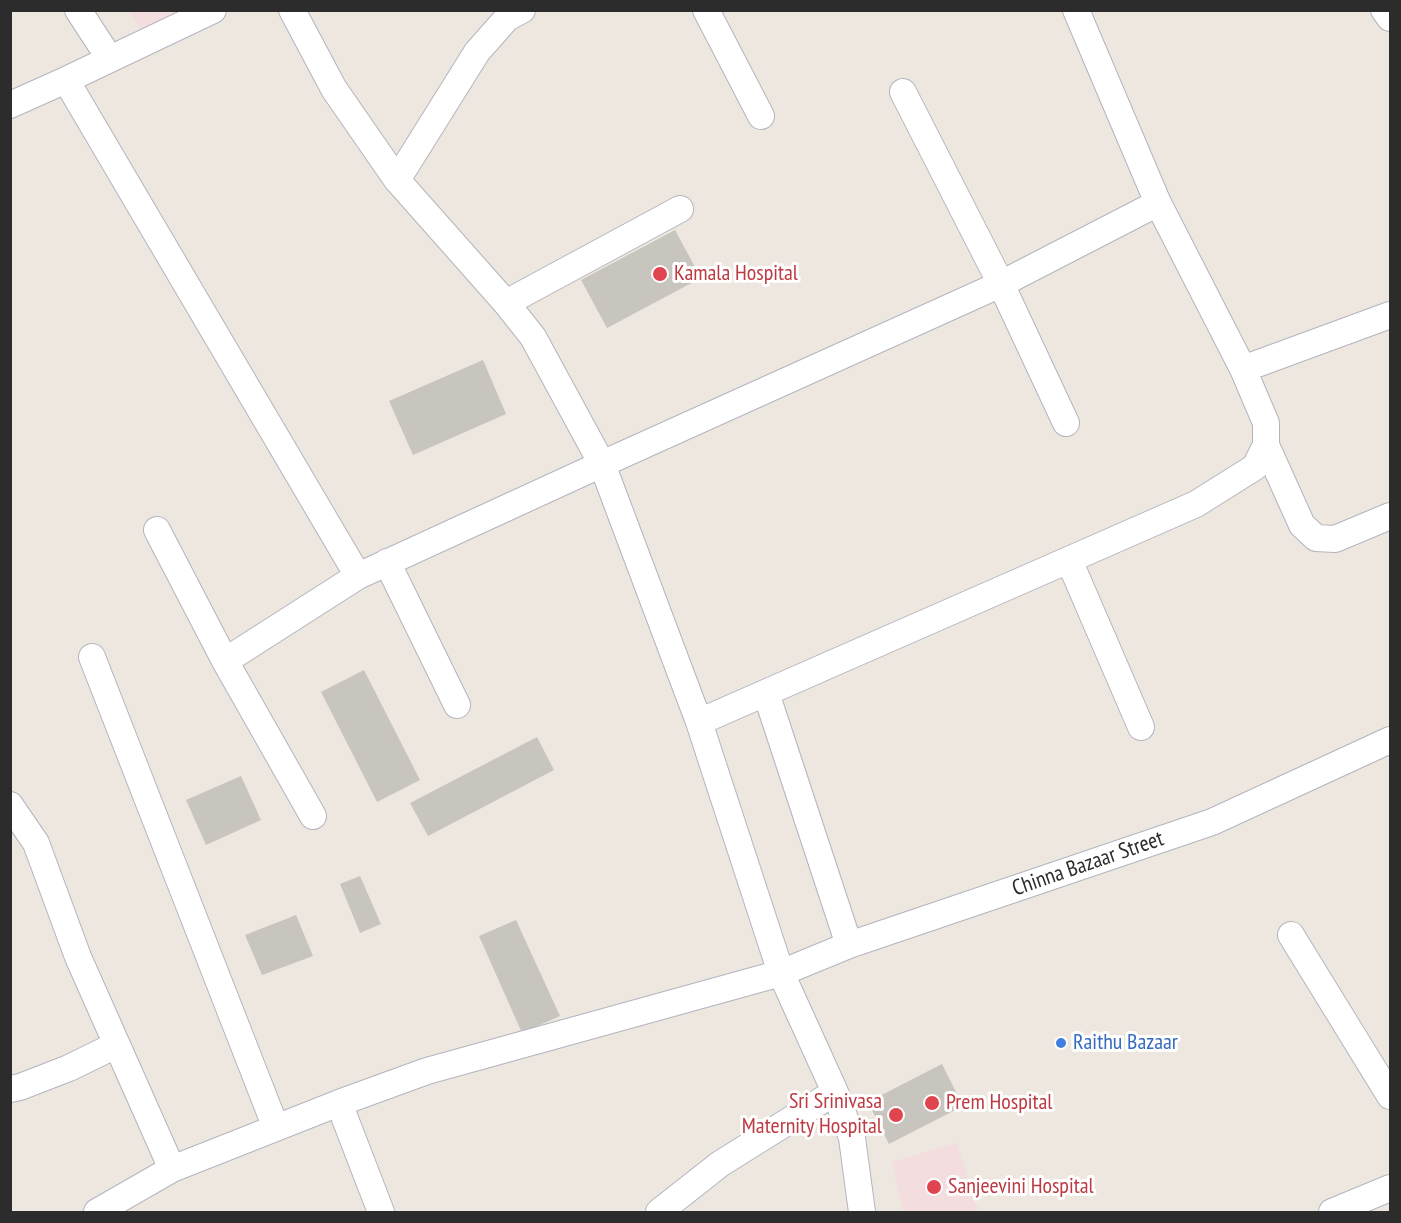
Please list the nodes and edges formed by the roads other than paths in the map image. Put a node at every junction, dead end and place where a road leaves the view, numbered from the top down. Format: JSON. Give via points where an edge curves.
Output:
{"nodes":[{"id":1,"x":78,"y":10,"type":"edge"},
{"id":2,"x":213,"y":10,"type":"edge"},
{"id":3,"x":292,"y":10,"type":"edge"},
{"id":4,"x":522,"y":10,"type":"edge"},
{"id":5,"x":706,"y":10,"type":"edge"},
{"id":6,"x":1076,"y":10,"type":"edge"},
{"id":7,"x":1384,"y":10,"type":"edge"},
{"id":8,"x":1390,"y":18,"type":"edge"},
{"id":9,"x":110,"y":59,"type":"junction"},
{"id":10,"x":66,"y":80,"type":"junction"},
{"id":11,"x":903,"y":92,"type":"dead end"},
{"id":12,"x":10,"y":105,"type":"edge"},
{"id":13,"x":761,"y":116,"type":"dead end"},
{"id":14,"x":397,"y":180,"type":"junction"},
{"id":15,"x":1158,"y":203,"type":"junction"},
{"id":16,"x":680,"y":209,"type":"dead end"},
{"id":17,"x":1001,"y":284,"type":"junction"},
{"id":18,"x":506,"y":303,"type":"junction"},
{"id":19,"x":1390,"y":315,"type":"edge"},
{"id":20,"x":1243,"y":369,"type":"junction"},
{"id":21,"x":1066,"y":423,"type":"dead end"},
{"id":22,"x":1266,"y":445,"type":"junction"},
{"id":23,"x":602,"y":464,"type":"junction"},
{"id":24,"x":1390,"y":516,"type":"edge"},
{"id":25,"x":157,"y":530,"type":"dead end"},
{"id":26,"x":1069,"y":560,"type":"junction"},
{"id":27,"x":387,"y":562,"type":"junction"},
{"id":28,"x":358,"y":576,"type":"junction"},
{"id":29,"x":92,"y":657,"type":"dead end"},
{"id":30,"x":225,"y":661,"type":"junction"},
{"id":31,"x":766,"y":693,"type":"junction"},
{"id":32,"x":457,"y":705,"type":"dead end"},
{"id":33,"x":699,"y":722,"type":"junction"},
{"id":34,"x":1141,"y":727,"type":"dead end"},
{"id":35,"x":1390,"y":740,"type":"edge"},
{"id":36,"x":10,"y":805,"type":"edge"},
{"id":37,"x":313,"y":816,"type":"dead end"},
{"id":38,"x":1291,"y":935,"type":"dead end"},
{"id":39,"x":849,"y":945,"type":"junction"},
{"id":40,"x":781,"y":973,"type":"junction"},
{"id":41,"x":116,"y":1045,"type":"junction"},
{"id":42,"x":10,"y":1089,"type":"edge"},
{"id":43,"x":835,"y":1092,"type":"junction"},
{"id":44,"x":1390,"y":1096,"type":"edge"},
{"id":45,"x":339,"y":1103,"type":"junction"},
{"id":46,"x":276,"y":1128,"type":"junction"},
{"id":47,"x":172,"y":1169,"type":"junction"},
{"id":48,"x":1390,"y":1188,"type":"edge"},
{"id":49,"x":97,"y":1212,"type":"edge"},
{"id":50,"x":381,"y":1212,"type":"edge"},
{"id":51,"x":658,"y":1212,"type":"edge"},
{"id":52,"x":862,"y":1212,"type":"edge"},
{"id":53,"x":1332,"y":1212,"type":"edge"}],
"edges":[{"from":1,"to":9,"type":"street"},
{"from":2,"to":9,"type":"street"},
{"from":3,"to":14,"type":"street","via":[[334,89]]},
{"from":4,"to":14,"type":"street","via":[[507,18],[477,52]]},
{"from":5,"to":13,"type":"street"},
{"from":6,"to":15,"type":"street"},
{"from":7,"to":8,"type":"street"},
{"from":9,"to":10,"type":"street"},
{"from":10,"to":12,"type":"street"},
{"from":10,"to":28,"type":"street"},
{"from":11,"to":17,"type":"street"},
{"from":14,"to":18,"type":"street"},
{"from":15,"to":17,"type":"street"},
{"from":15,"to":20,"type":"street"},
{"from":16,"to":18,"type":"street"},
{"from":17,"to":21,"type":"street"},
{"from":17,"to":23,"type":"street"},
{"from":18,"to":23,"type":"street","via":[[533,337]]},
{"from":19,"to":20,"type":"street"},
{"from":20,"to":22,"type":"street","via":[[1266,423]]},
{"from":22,"to":24,"type":"street","via":[[1302,525],[1316,538],[1335,539]]},
{"from":22,"to":26,"type":"street","via":[[1255,467],[1196,504]]},
{"from":23,"to":27,"type":"street"},
{"from":23,"to":33,"type":"street"},
{"from":25,"to":30,"type":"street"},
{"from":26,"to":31,"type":"street"},
{"from":26,"to":34,"type":"street"},
{"from":27,"to":28,"type":"street"},
{"from":27,"to":32,"type":"street"},
{"from":28,"to":30,"type":"street"},
{"from":29,"to":46,"type":"street"},
{"from":30,"to":37,"type":"street"},
{"from":31,"to":33,"type":"street"},
{"from":31,"to":39,"type":"street"},
{"from":33,"to":40,"type":"street"},
{"from":35,"to":39,"type":"street","name":"Chinna Bazaar Street","via":[[1212,822]]},
{"from":36,"to":41,"type":"street","via":[[36,843]]},
{"from":38,"to":44,"type":"street"},
{"from":39,"to":40,"type":"street","name":"Chinna Bazaar Street"},
{"from":40,"to":43,"type":"street"},
{"from":40,"to":45,"type":"street","name":"Chinna Bazaar Street","via":[[427,1071]]},
{"from":41,"to":42,"type":"street","via":[[69,1068]]},
{"from":41,"to":47,"type":"street"},
{"from":43,"to":51,"type":"street","via":[[720,1164]]},
{"from":43,"to":52,"type":"street","via":[[852,1138]]},
{"from":45,"to":46,"type":"street","name":"Chinna Bazaar Street"},
{"from":45,"to":50,"type":"street"},
{"from":46,"to":47,"type":"street","name":"Chinna Bazaar Street"},
{"from":47,"to":49,"type":"street","name":"Chinna Bazaar Street"},
{"from":48,"to":53,"type":"street"}]}
